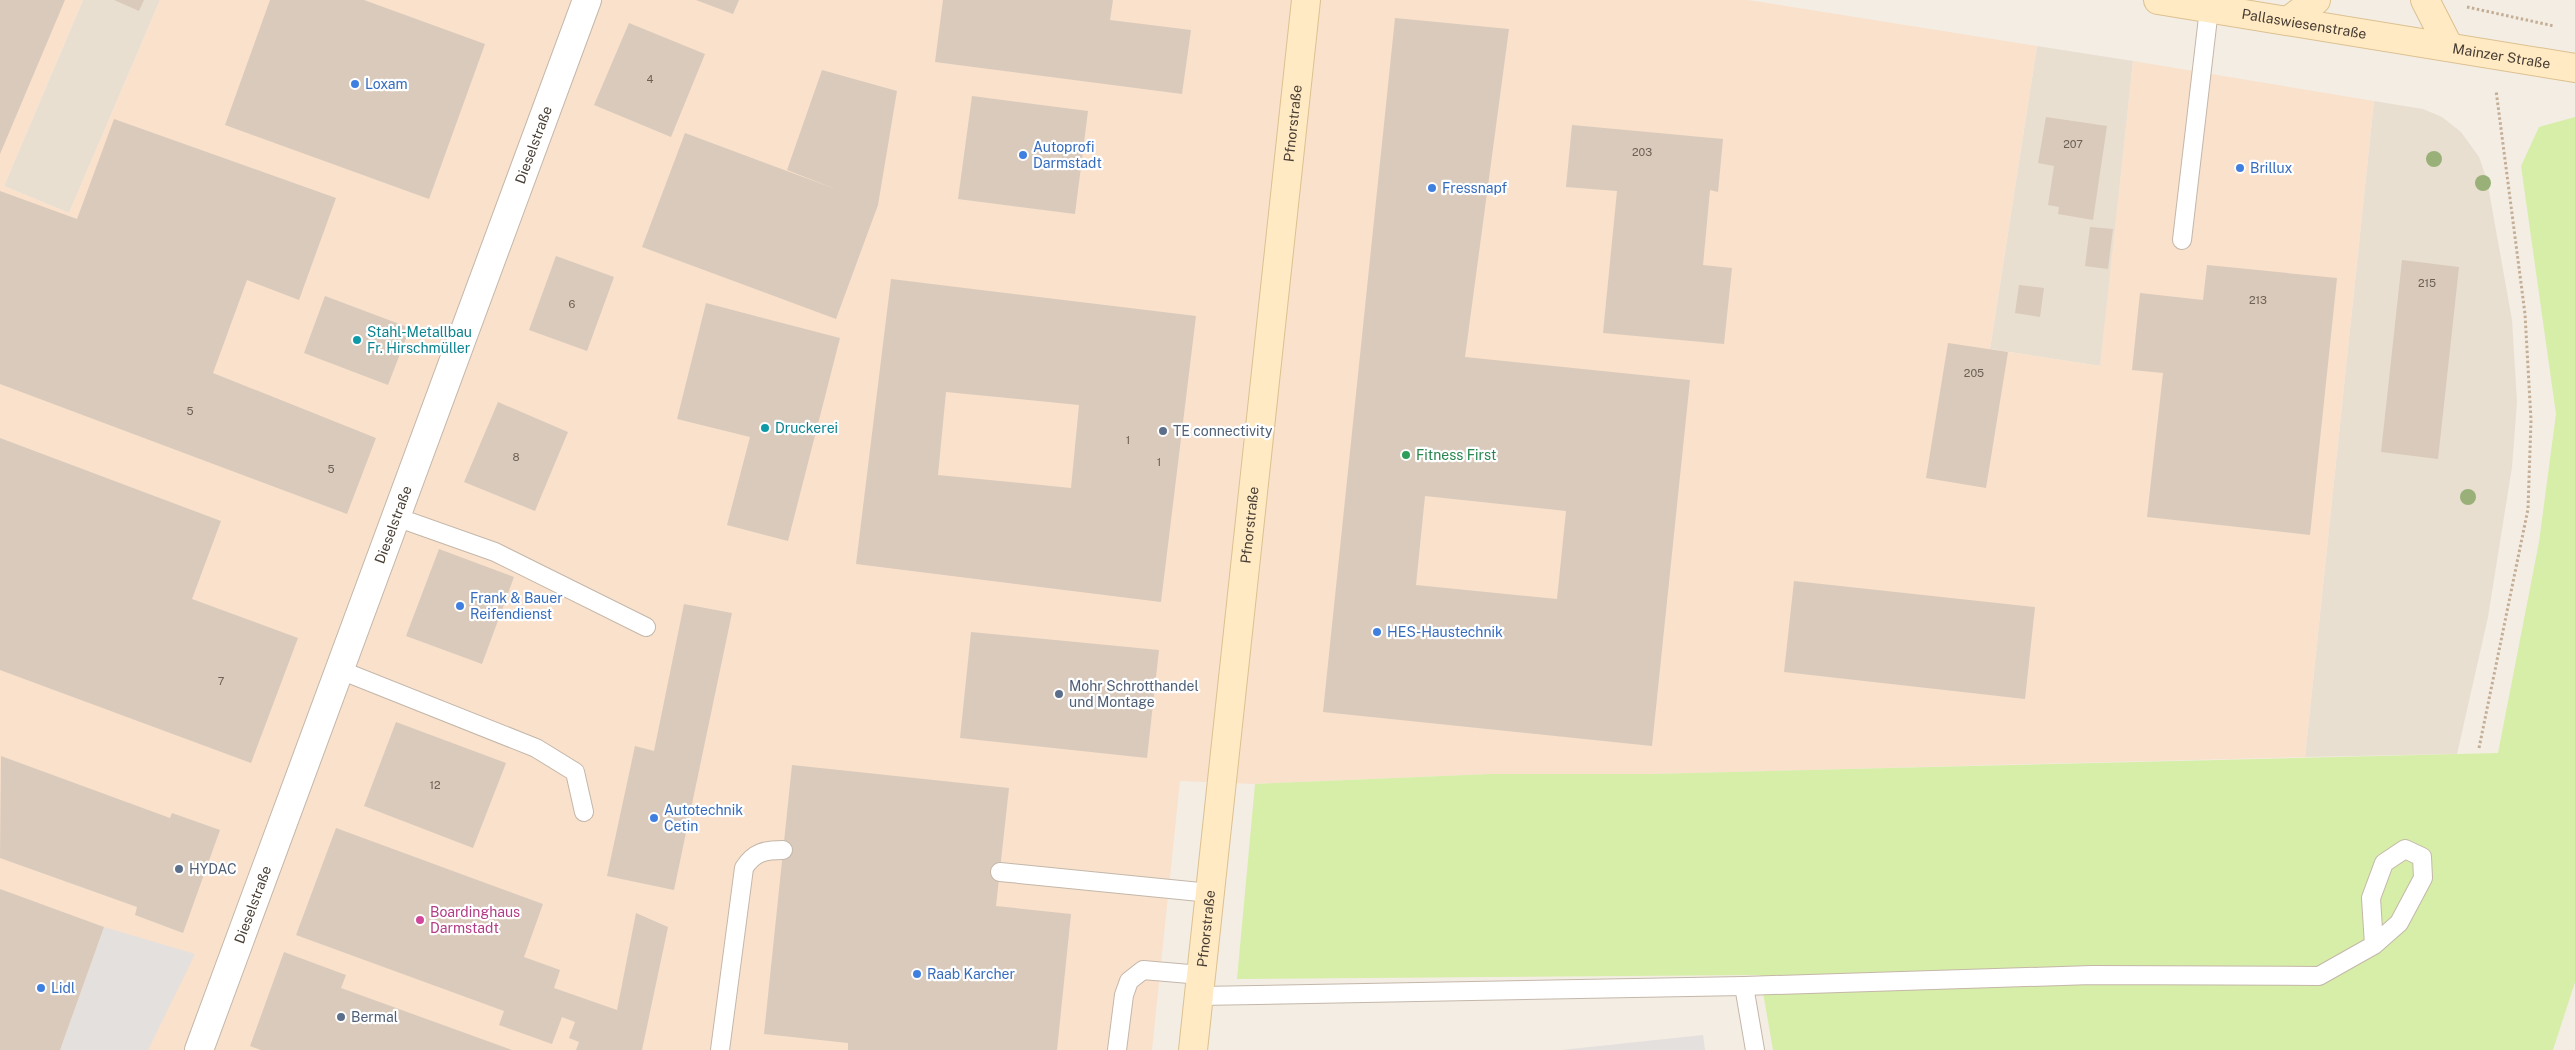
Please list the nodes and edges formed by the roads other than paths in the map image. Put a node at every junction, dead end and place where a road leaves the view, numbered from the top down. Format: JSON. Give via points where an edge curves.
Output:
{"nodes":[{"id":1,"x":586,"y":0,"type":"edge"},
{"id":2,"x":1306,"y":0,"type":"edge"},
{"id":3,"x":2158,"y":0,"type":"edge"},
{"id":4,"x":2316,"y":0,"type":"edge"},
{"id":5,"x":2426,"y":0,"type":"edge"},
{"id":6,"x":2209,"y":9,"type":"junction"},
{"id":7,"x":2288,"y":21,"type":"junction"},
{"id":8,"x":2449,"y":47,"type":"junction"},
{"id":9,"x":2575,"y":68,"type":"edge"},
{"id":10,"x":2182,"y":240,"type":"dead end"},
{"id":11,"x":396,"y":517,"type":"junction"},
{"id":12,"x":646,"y":628,"type":"dead end"},
{"id":13,"x":340,"y":670,"type":"junction"},
{"id":14,"x":584,"y":812,"type":"dead end"},
{"id":15,"x":783,"y":850,"type":"dead end"},
{"id":16,"x":1000,"y":872,"type":"dead end"},
{"id":17,"x":1210,"y":893,"type":"junction"},
{"id":18,"x":2374,"y":945,"type":"junction"},
{"id":19,"x":1200,"y":985,"type":"junction"},
{"id":20,"x":1744,"y":986,"type":"junction"},
{"id":21,"x":198,"y":1050,"type":"edge"},
{"id":22,"x":720,"y":1050,"type":"edge"},
{"id":23,"x":1117,"y":1050,"type":"edge"},
{"id":24,"x":1193,"y":1050,"type":"edge"},
{"id":25,"x":1755,"y":1050,"type":"edge"}],
"edges":[{"from":1,"to":11,"type":"street","name":"Dieselstraße"},
{"from":2,"to":17,"type":"street","name":"Pfnorstraße"},
{"from":3,"to":6,"type":"street","name":"Pallaswiesenstraße"},
{"from":4,"to":7,"type":"street"},
{"from":5,"to":8,"type":"street","name":"Mainzer Straße"},
{"from":6,"to":7,"type":"street","name":"Pallaswiesenstraße"},
{"from":6,"to":10,"type":"lane"},
{"from":7,"to":8,"type":"street","name":"Pallaswiesenstraße"},
{"from":8,"to":9,"type":"street","name":"Mainzer Straße"},
{"from":11,"to":12,"type":"lane","via":[[495,552]]},
{"from":11,"to":13,"type":"street","name":"Dieselstraße"},
{"from":13,"to":14,"type":"lane","via":[[536,748],[575,772]]},
{"from":13,"to":21,"type":"street","name":"Dieselstraße"},
{"from":15,"to":22,"type":"lane","via":[[759,853],[750,858],[744,868]]},
{"from":16,"to":17,"type":"lane"},
{"from":17,"to":19,"type":"street","name":"Pfnorstraße"},
{"from":18,"to":18,"type":"lane","via":[[2398,923],[2423,878],[2422,857],[2406,848],[2384,863],[2372,898]]},
{"from":18,"to":20,"type":"lane","via":[[2319,976],[2092,975]]},
{"from":19,"to":20,"type":"lane"},
{"from":19,"to":23,"type":"lane","via":[[1143,970],[1129,981],[1124,995]]},
{"from":19,"to":24,"type":"street","name":"Pfnorstraße"},
{"from":20,"to":25,"type":"lane"}]}
